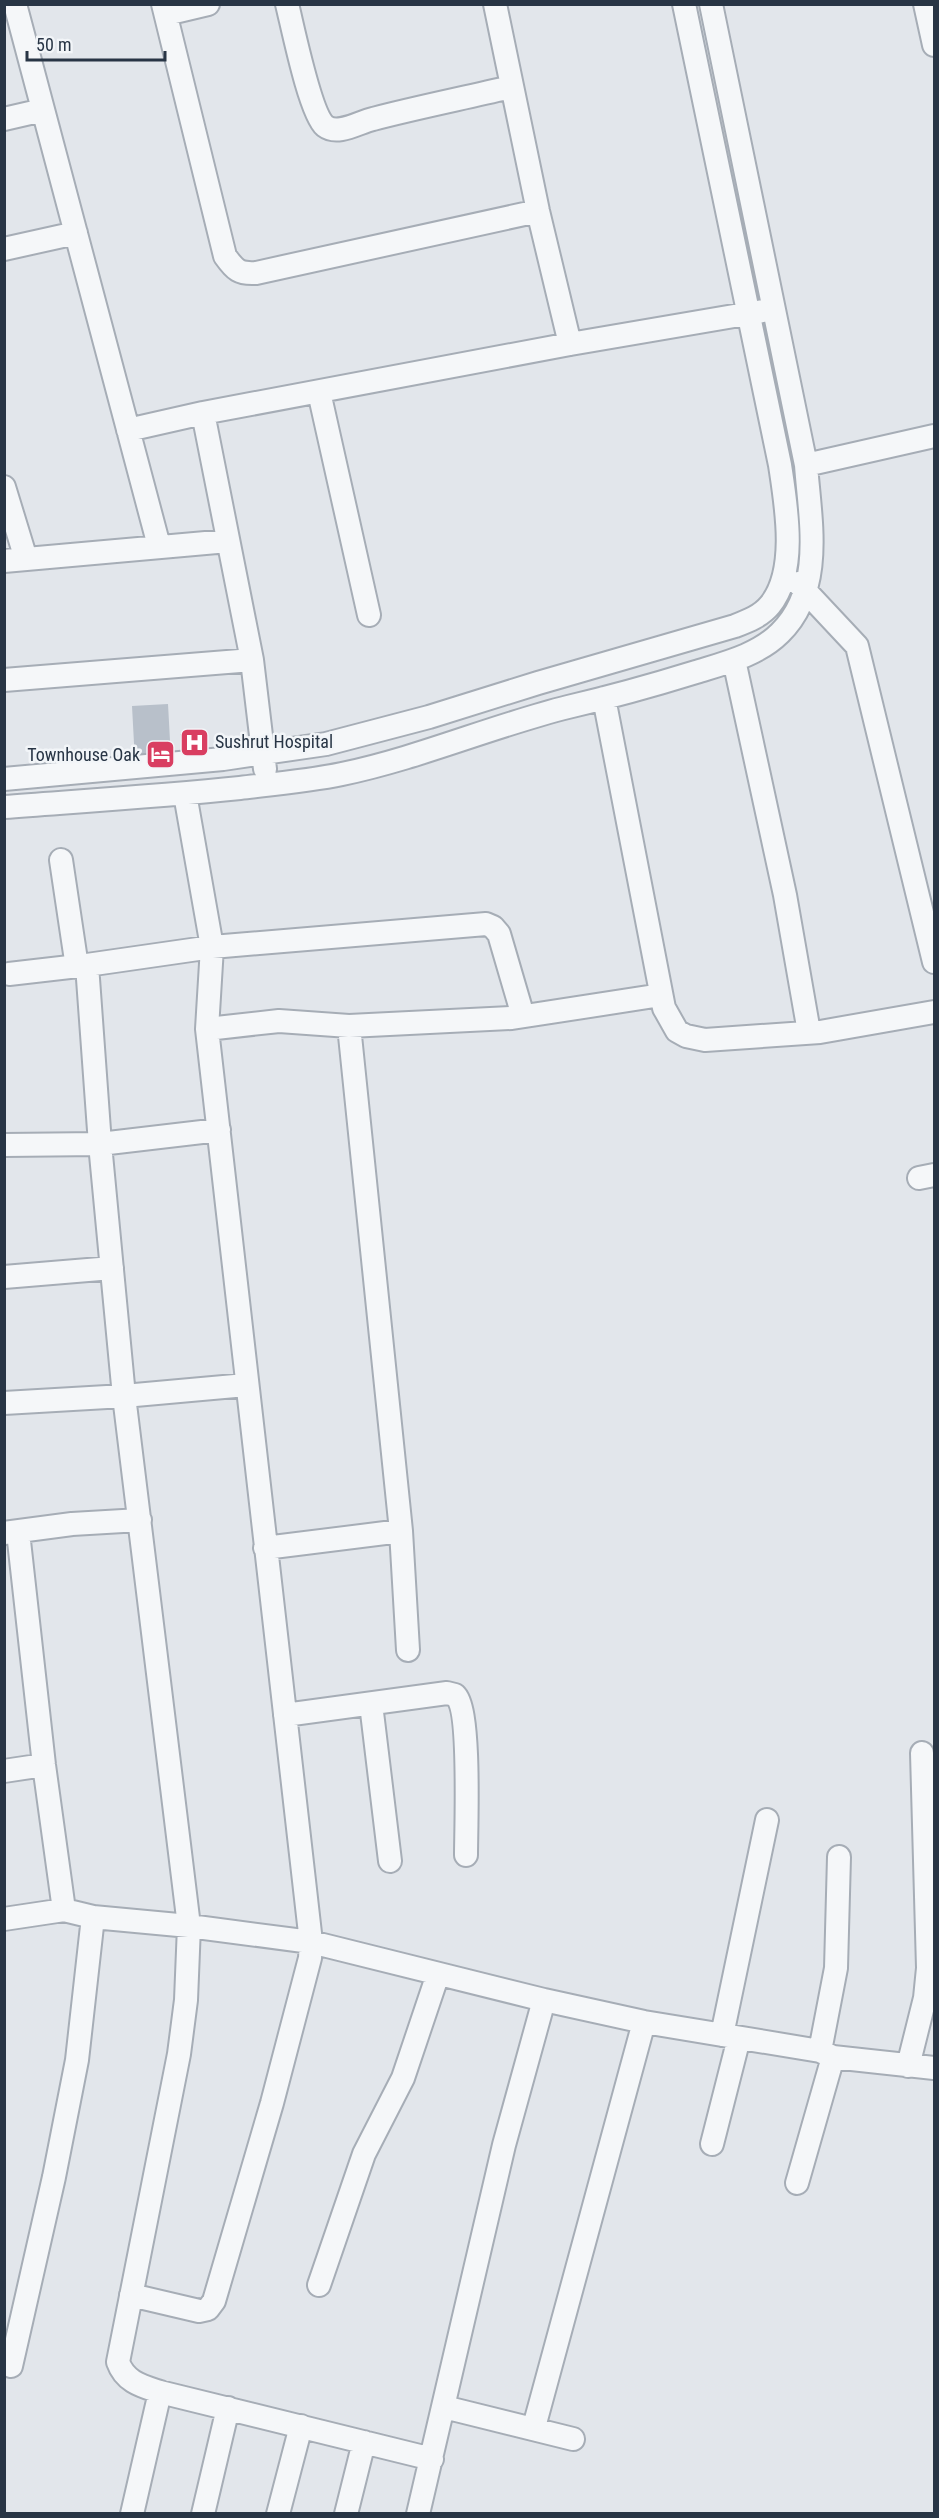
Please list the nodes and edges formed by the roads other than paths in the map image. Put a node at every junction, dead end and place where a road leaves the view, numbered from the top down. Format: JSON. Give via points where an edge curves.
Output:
{"nodes":[{"id":1,"x":15,"y":4,"type":"edge"},
{"id":2,"x":208,"y":4,"type":"edge"},
{"id":3,"x":287,"y":4,"type":"edge"},
{"id":4,"x":495,"y":4,"type":"edge"},
{"id":5,"x":684,"y":4,"type":"edge"},
{"id":6,"x":711,"y":4,"type":"edge"},
{"id":7,"x":925,"y":4,"type":"edge"},
{"id":8,"x":164,"y":9,"type":"edge"},
{"id":9,"x":934,"y":45,"type":"edge"},
{"id":10,"x":511,"y":87,"type":"junction"},
{"id":11,"x":44,"y":111,"type":"junction"},
{"id":12,"x":4,"y":118,"type":"edge"},
{"id":13,"x":538,"y":211,"type":"junction"},
{"id":14,"x":76,"y":233,"type":"junction"},
{"id":15,"x":4,"y":249,"type":"edge"},
{"id":16,"x":773,"y":309,"type":"junction"},
{"id":17,"x":750,"y":313,"type":"junction"},
{"id":18,"x":570,"y":344,"type":"junction"},
{"id":19,"x":319,"y":392,"type":"junction"},
{"id":20,"x":203,"y":413,"type":"junction"},
{"id":21,"x":128,"y":430,"type":"junction"},
{"id":22,"x":934,"y":436,"type":"edge"},
{"id":23,"x":806,"y":465,"type":"junction"},
{"id":24,"x":4,"y":487,"type":"edge"},
{"id":25,"x":228,"y":541,"type":"junction"},
{"id":26,"x":159,"y":546,"type":"junction"},
{"id":27,"x":15,"y":560,"type":"edge"},
{"id":28,"x":783,"y":570,"type":"junction"},
{"id":29,"x":807,"y":591,"type":"junction"},
{"id":30,"x":369,"y":615,"type":"dead end"},
{"id":31,"x":252,"y":660,"type":"junction"},
{"id":32,"x":734,"y":660,"type":"junction"},
{"id":33,"x":4,"y":680,"type":"edge"},
{"id":34,"x":604,"y":698,"type":"junction"},
{"id":35,"x":263,"y":754,"type":"junction"},
{"id":36,"x":4,"y":779,"type":"edge"},
{"id":37,"x":267,"y":785,"type":"junction"},
{"id":38,"x":185,"y":794,"type":"junction"},
{"id":39,"x":4,"y":807,"type":"edge"},
{"id":40,"x":61,"y":860,"type":"dead end"},
{"id":41,"x":212,"y":947,"type":"junction"},
{"id":42,"x":934,"y":962,"type":"edge"},
{"id":43,"x":82,"y":966,"type":"junction"},
{"id":44,"x":9,"y":974,"type":"dead end"},
{"id":45,"x":661,"y":995,"type":"junction"},
{"id":46,"x":934,"y":1012,"type":"edge"},
{"id":47,"x":523,"y":1016,"type":"junction"},
{"id":48,"x":349,"y":1026,"type":"junction"},
{"id":49,"x":207,"y":1029,"type":"junction"},
{"id":50,"x":809,"y":1032,"type":"junction"},
{"id":51,"x":219,"y":1130,"type":"junction"},
{"id":52,"x":100,"y":1144,"type":"junction"},
{"id":53,"x":4,"y":1145,"type":"edge"},
{"id":54,"x":112,"y":1268,"type":"junction"},
{"id":55,"x":4,"y":1277,"type":"edge"},
{"id":56,"x":246,"y":1385,"type":"junction"},
{"id":57,"x":124,"y":1396,"type":"junction"},
{"id":58,"x":4,"y":1403,"type":"edge"},
{"id":59,"x":140,"y":1520,"type":"junction"},
{"id":60,"x":401,"y":1531,"type":"junction"},
{"id":61,"x":11,"y":1532,"type":"edge"},
{"id":62,"x":265,"y":1548,"type":"junction"},
{"id":63,"x":408,"y":1650,"type":"dead end"},
{"id":64,"x":371,"y":1704,"type":"junction"},
{"id":65,"x":285,"y":1715,"type":"junction"},
{"id":66,"x":922,"y":1753,"type":"dead end"},
{"id":67,"x":44,"y":1765,"type":"junction"},
{"id":68,"x":4,"y":1771,"type":"edge"},
{"id":69,"x":767,"y":1820,"type":"dead end"},
{"id":70,"x":466,"y":1855,"type":"dead end"},
{"id":71,"x":839,"y":1857,"type":"dead end"},
{"id":72,"x":390,"y":1861,"type":"dead end"},
{"id":73,"x":64,"y":1910,"type":"junction"},
{"id":74,"x":93,"y":1917,"type":"junction"},
{"id":75,"x":4,"y":1919,"type":"edge"},
{"id":76,"x":189,"y":1926,"type":"junction"},
{"id":77,"x":311,"y":1942,"type":"junction"},
{"id":78,"x":438,"y":1974,"type":"junction"},
{"id":79,"x":544,"y":2000,"type":"junction"},
{"id":80,"x":644,"y":2022,"type":"junction"},
{"id":81,"x":731,"y":2036,"type":"junction"},
{"id":82,"x":826,"y":2054,"type":"junction"},
{"id":83,"x":908,"y":2066,"type":"junction"},
{"id":84,"x":934,"y":2068,"type":"edge"},
{"id":85,"x":712,"y":2144,"type":"dead end"},
{"id":86,"x":797,"y":2183,"type":"dead end"},
{"id":87,"x":319,"y":2285,"type":"dead end"},
{"id":88,"x":131,"y":2295,"type":"junction"},
{"id":89,"x":11,"y":2366,"type":"dead end"},
{"id":90,"x":160,"y":2392,"type":"junction"},
{"id":91,"x":444,"y":2407,"type":"junction"},
{"id":92,"x":228,"y":2408,"type":"junction"},
{"id":93,"x":301,"y":2426,"type":"junction"},
{"id":94,"x":534,"y":2427,"type":"junction"},
{"id":95,"x":573,"y":2439,"type":"dead end"},
{"id":96,"x":364,"y":2442,"type":"junction"},
{"id":97,"x":432,"y":2459,"type":"junction"},
{"id":98,"x":132,"y":2514,"type":"edge"},
{"id":99,"x":203,"y":2514,"type":"edge"},
{"id":100,"x":278,"y":2514,"type":"edge"},
{"id":101,"x":346,"y":2514,"type":"edge"},
{"id":102,"x":418,"y":2514,"type":"edge"}],
"edges":[{"from":1,"to":11,"type":"street"},
{"from":2,"to":8,"type":"street"},
{"from":3,"to":10,"type":"street","via":[[314,106],[323,124],[331,129]]},
{"from":4,"to":10,"type":"street"},
{"from":5,"to":17,"type":"street"},
{"from":6,"to":16,"type":"street"},
{"from":7,"to":9,"type":"street"},
{"from":8,"to":13,"type":"street","via":[[225,256],[242,274]]},
{"from":10,"to":13,"type":"street"},
{"from":11,"to":12,"type":"street"},
{"from":11,"to":14,"type":"street"},
{"from":13,"to":18,"type":"street"},
{"from":14,"to":15,"type":"street"},
{"from":14,"to":21,"type":"street"},
{"from":16,"to":17,"type":"street"},
{"from":16,"to":23,"type":"street"},
{"from":17,"to":18,"type":"street"},
{"from":17,"to":28,"type":"street","via":[[786,508],[787,553]]},
{"from":18,"to":19,"type":"street"},
{"from":19,"to":20,"type":"street"},
{"from":19,"to":30,"type":"street"},
{"from":20,"to":21,"type":"street"},
{"from":20,"to":25,"type":"street"},
{"from":21,"to":26,"type":"street"},
{"from":22,"to":23,"type":"street"},
{"from":23,"to":29,"type":"street","via":[[811,539]]},
{"from":24,"to":27,"type":"street"},
{"from":25,"to":26,"type":"street"},
{"from":25,"to":31,"type":"street"},
{"from":26,"to":27,"type":"street"},
{"from":28,"to":29,"type":"street"},
{"from":28,"to":35,"type":"street","via":[[770,605],[756,618],[735,626],[372,733]]},
{"from":29,"to":32,"type":"street","via":[[780,634]]},
{"from":29,"to":42,"type":"street","via":[[857,646]]},
{"from":31,"to":33,"type":"street"},
{"from":31,"to":35,"type":"street"},
{"from":32,"to":34,"type":"street"},
{"from":32,"to":50,"type":"street","via":[[785,895]]},
{"from":34,"to":37,"type":"street","via":[[344,774]]},
{"from":34,"to":45,"type":"street"},
{"from":35,"to":36,"type":"street"},
{"from":35,"to":37,"type":"street"},
{"from":37,"to":38,"type":"street"},
{"from":38,"to":39,"type":"street"},
{"from":38,"to":41,"type":"street"},
{"from":40,"to":43,"type":"street"},
{"from":41,"to":43,"type":"street"},
{"from":41,"to":47,"type":"street","via":[[486,924],[499,934]]},
{"from":41,"to":49,"type":"street"},
{"from":43,"to":44,"type":"street"},
{"from":43,"to":52,"type":"street"},
{"from":45,"to":47,"type":"street"},
{"from":45,"to":50,"type":"street","via":[[669,1021],[686,1036],[705,1040]]},
{"from":46,"to":50,"type":"street"},
{"from":47,"to":48,"type":"street"},
{"from":48,"to":49,"type":"street","via":[[279,1021]]},
{"from":48,"to":60,"type":"street"},
{"from":49,"to":51,"type":"street"},
{"from":51,"to":52,"type":"street"},
{"from":51,"to":56,"type":"street"},
{"from":52,"to":53,"type":"street"},
{"from":52,"to":54,"type":"street"},
{"from":54,"to":55,"type":"street"},
{"from":54,"to":57,"type":"street"},
{"from":56,"to":57,"type":"street"},
{"from":56,"to":62,"type":"street"},
{"from":57,"to":58,"type":"street"},
{"from":57,"to":59,"type":"street"},
{"from":59,"to":61,"type":"street"},
{"from":59,"to":76,"type":"street"},
{"from":60,"to":62,"type":"street"},
{"from":60,"to":63,"type":"street"},
{"from":61,"to":67,"type":"street"},
{"from":62,"to":65,"type":"street"},
{"from":64,"to":65,"type":"street"},
{"from":64,"to":70,"type":"street","via":[[447,1694],[459,1699],[466,1763]]},
{"from":64,"to":72,"type":"street"},
{"from":65,"to":77,"type":"street"},
{"from":66,"to":83,"type":"street","via":[[928,1968],[925,1998]]},
{"from":67,"to":68,"type":"street"},
{"from":67,"to":73,"type":"street"},
{"from":69,"to":81,"type":"street"},
{"from":71,"to":82,"type":"street","via":[[836,1968]]},
{"from":73,"to":74,"type":"street"},
{"from":73,"to":75,"type":"street"},
{"from":74,"to":76,"type":"street"},
{"from":74,"to":89,"type":"street","via":[[77,2060]]},
{"from":76,"to":77,"type":"street"},
{"from":76,"to":88,"type":"street","via":[[181,2044]]},
{"from":77,"to":78,"type":"street"},
{"from":77,"to":88,"type":"street","via":[[308,1971],[214,2301],[208,2309],[199,2311]]},
{"from":78,"to":79,"type":"street"},
{"from":78,"to":87,"type":"street","via":[[403,2078],[364,2154]]},
{"from":79,"to":80,"type":"street"},
{"from":79,"to":91,"type":"street","via":[[504,2145]]},
{"from":80,"to":81,"type":"street"},
{"from":80,"to":94,"type":"street"},
{"from":81,"to":82,"type":"street"},
{"from":81,"to":85,"type":"street"},
{"from":82,"to":83,"type":"street"},
{"from":82,"to":86,"type":"street"},
{"from":83,"to":84,"type":"street"},
{"from":88,"to":90,"type":"street","via":[[118,2362],[125,2377]]},
{"from":90,"to":92,"type":"street"},
{"from":90,"to":98,"type":"street"},
{"from":91,"to":94,"type":"street"},
{"from":91,"to":97,"type":"street"},
{"from":92,"to":93,"type":"street"},
{"from":92,"to":99,"type":"street"},
{"from":93,"to":96,"type":"street"},
{"from":93,"to":100,"type":"street"},
{"from":94,"to":95,"type":"street"},
{"from":96,"to":97,"type":"street"},
{"from":96,"to":101,"type":"street"},
{"from":97,"to":102,"type":"street"}]}
